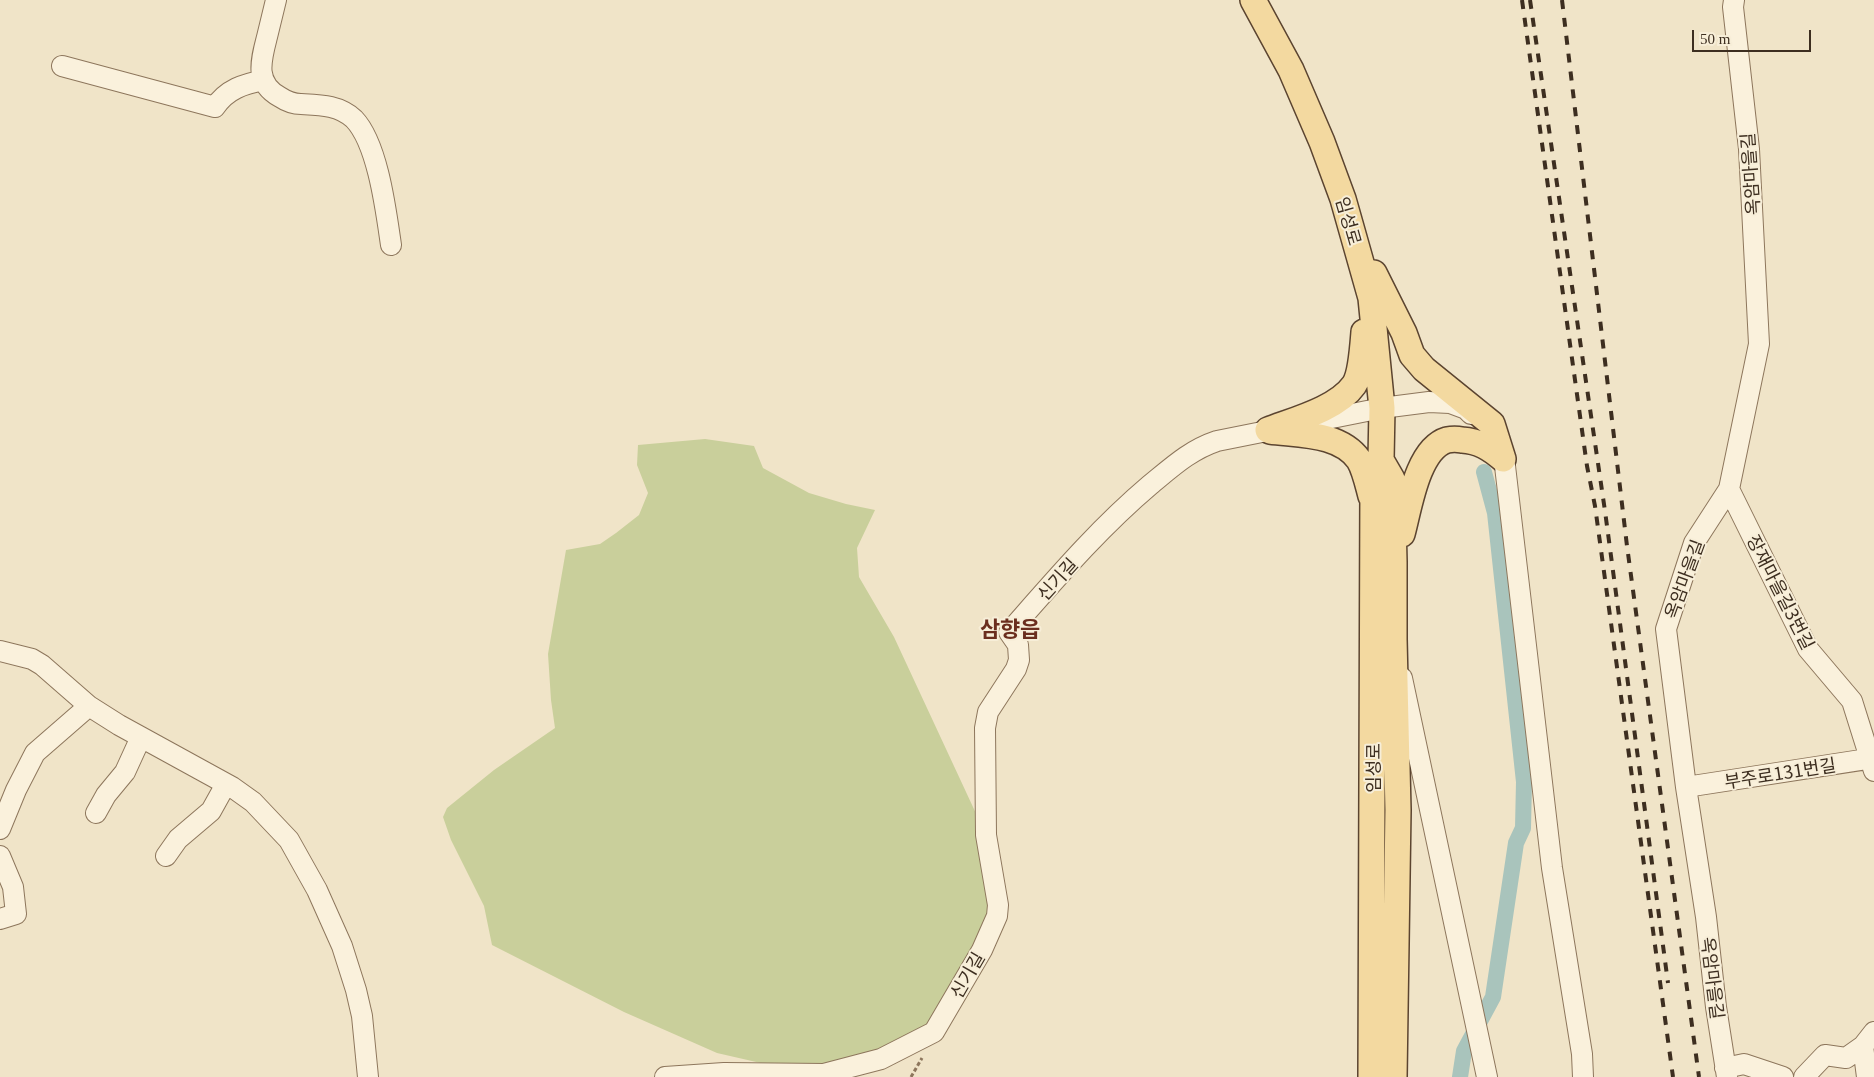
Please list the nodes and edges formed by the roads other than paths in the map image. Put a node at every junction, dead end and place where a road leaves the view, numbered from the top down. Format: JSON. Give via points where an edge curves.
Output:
{"nodes":[{"id":1,"x":276,"y":0,"type":"edge"},
{"id":2,"x":1232,"y":0,"type":"edge"},
{"id":3,"x":1253,"y":0,"type":"edge"},
{"id":4,"x":1734,"y":0,"type":"edge"},
{"id":5,"x":1272,"y":35,"type":"junction"},
{"id":6,"x":62,"y":66,"type":"dead end"},
{"id":7,"x":264,"y":80,"type":"junction"},
{"id":8,"x":1351,"y":226,"type":"junction"},
{"id":9,"x":391,"y":245,"type":"dead end"},
{"id":10,"x":1368,"y":289,"type":"junction"},
{"id":11,"x":1382,"y":408,"type":"junction"},
{"id":12,"x":1268,"y":430,"type":"junction"},
{"id":13,"x":1503,"y":459,"type":"junction"},
{"id":14,"x":1381,"y":460,"type":"junction"},
{"id":15,"x":1729,"y":489,"type":"junction"},
{"id":16,"x":1373,"y":506,"type":"junction"},
{"id":17,"x":1394,"y":562,"type":"junction"},
{"id":18,"x":1394,"y":639,"type":"junction"},
{"id":19,"x":0,"y":651,"type":"edge"},
{"id":20,"x":90,"y":706,"type":"junction"},
{"id":21,"x":141,"y":737,"type":"junction"},
{"id":22,"x":1872,"y":763,"type":"edge"},
{"id":23,"x":226,"y":784,"type":"junction"},
{"id":24,"x":1686,"y":787,"type":"junction"},
{"id":25,"x":96,"y":813,"type":"dead end"},
{"id":26,"x":0,"y":829,"type":"edge"},
{"id":27,"x":0,"y":856,"type":"edge"},
{"id":28,"x":166,"y":856,"type":"dead end"},
{"id":29,"x":0,"y":920,"type":"edge"},
{"id":30,"x":1869,"y":1039,"type":"edge"},
{"id":31,"x":1726,"y":1073,"type":"edge"},
{"id":32,"x":368,"y":1077,"type":"edge"},
{"id":33,"x":665,"y":1077,"type":"edge"},
{"id":34,"x":1371,"y":1077,"type":"edge"},
{"id":35,"x":1394,"y":1077,"type":"edge"},
{"id":36,"x":1487,"y":1077,"type":"edge"},
{"id":37,"x":1583,"y":1077,"type":"edge"},
{"id":38,"x":1783,"y":1077,"type":"edge"},
{"id":39,"x":1804,"y":1077,"type":"edge"},
{"id":40,"x":1867,"y":1077,"type":"edge"}],
"edges":[{"from":1,"to":7,"type":"street","via":[[260,64]]},
{"from":2,"to":5,"type":"main road"},
{"from":3,"to":5,"type":"main road","name":"임성로"},
{"from":4,"to":15,"type":"street","name":"옥암마을길","via":[[1749,149],[1759,344]]},
{"from":5,"to":8,"type":"main road","name":"임성로","via":[[1322,142]]},
{"from":6,"to":7,"type":"street","via":[[215,107],[240,85]]},
{"from":7,"to":9,"type":"street","via":[[273,93],[291,103],[326,105],[356,121],[363,131],[380,178]]},
{"from":8,"to":10,"type":"main road","name":"임성로"},
{"from":8,"to":13,"type":"main road","via":[[1412,355],[1424,369],[1492,424]]},
{"from":10,"to":11,"type":"main road","name":"임성로"},
{"from":10,"to":12,"type":"main road","via":[[1362,355],[1355,384],[1330,406]]},
{"from":11,"to":12,"type":"street","name":"신기길"},
{"from":11,"to":13,"type":"street","name":"신기길","via":[[1430,402],[1450,403],[1466,409],[1490,435]]},
{"from":11,"to":14,"type":"main road","name":"임성로"},
{"from":12,"to":16,"type":"main road","via":[[1329,439],[1348,448],[1359,461]]},
{"from":12,"to":33,"type":"street","name":"신기길","via":[[1217,441],[1184,456],[1106,525],[1009,632],[1018,644],[1019,660],[988,712],[985,728],[986,835],[997,916],[982,950],[934,1032],[881,1059],[824,1074]]},
{"from":13,"to":17,"type":"main road","via":[[1489,447],[1474,441],[1446,440],[1437,446],[1419,471]]},
{"from":13,"to":37,"type":"street","via":[[1552,868]]},
{"from":14,"to":16,"type":"main road","name":"임성로","via":[[1374,482]]},
{"from":14,"to":17,"type":"main road","name":"임성로","via":[[1392,479]]},
{"from":15,"to":22,"type":"street","name":"장재마을길3번길","via":[[1808,649],[1852,701]]},
{"from":15,"to":24,"type":"street","name":"옥암마을길","via":[[1694,543],[1666,629]]},
{"from":16,"to":34,"type":"main road","name":"임성로"},
{"from":17,"to":18,"type":"main road","name":"임성로"},
{"from":18,"to":35,"type":"main road","name":"임성로","via":[[1398,810]]},
{"from":18,"to":36,"type":"street","name":"임성로"},
{"from":19,"to":20,"type":"street","via":[[37,662]]},
{"from":20,"to":21,"type":"street"},
{"from":20,"to":26,"type":"street","via":[[35,753]]},
{"from":21,"to":23,"type":"street"},
{"from":21,"to":25,"type":"street","via":[[125,772]]},
{"from":22,"to":24,"type":"street","name":"부주로131번길"},
{"from":23,"to":28,"type":"street","via":[[211,811],[178,839]]},
{"from":23,"to":32,"type":"street","via":[[253,802],[289,840],[317,890],[342,946],[356,990]]},
{"from":24,"to":31,"type":"street","name":"옥암마을길"},
{"from":27,"to":29,"type":"street","via":[[13,888],[16,914]]},
{"from":30,"to":39,"type":"street","via":[[1846,1058],[1824,1055]]},
{"from":30,"to":40,"type":"street"},
{"from":31,"to":38,"type":"street","via":[[1744,1064]]}]}
